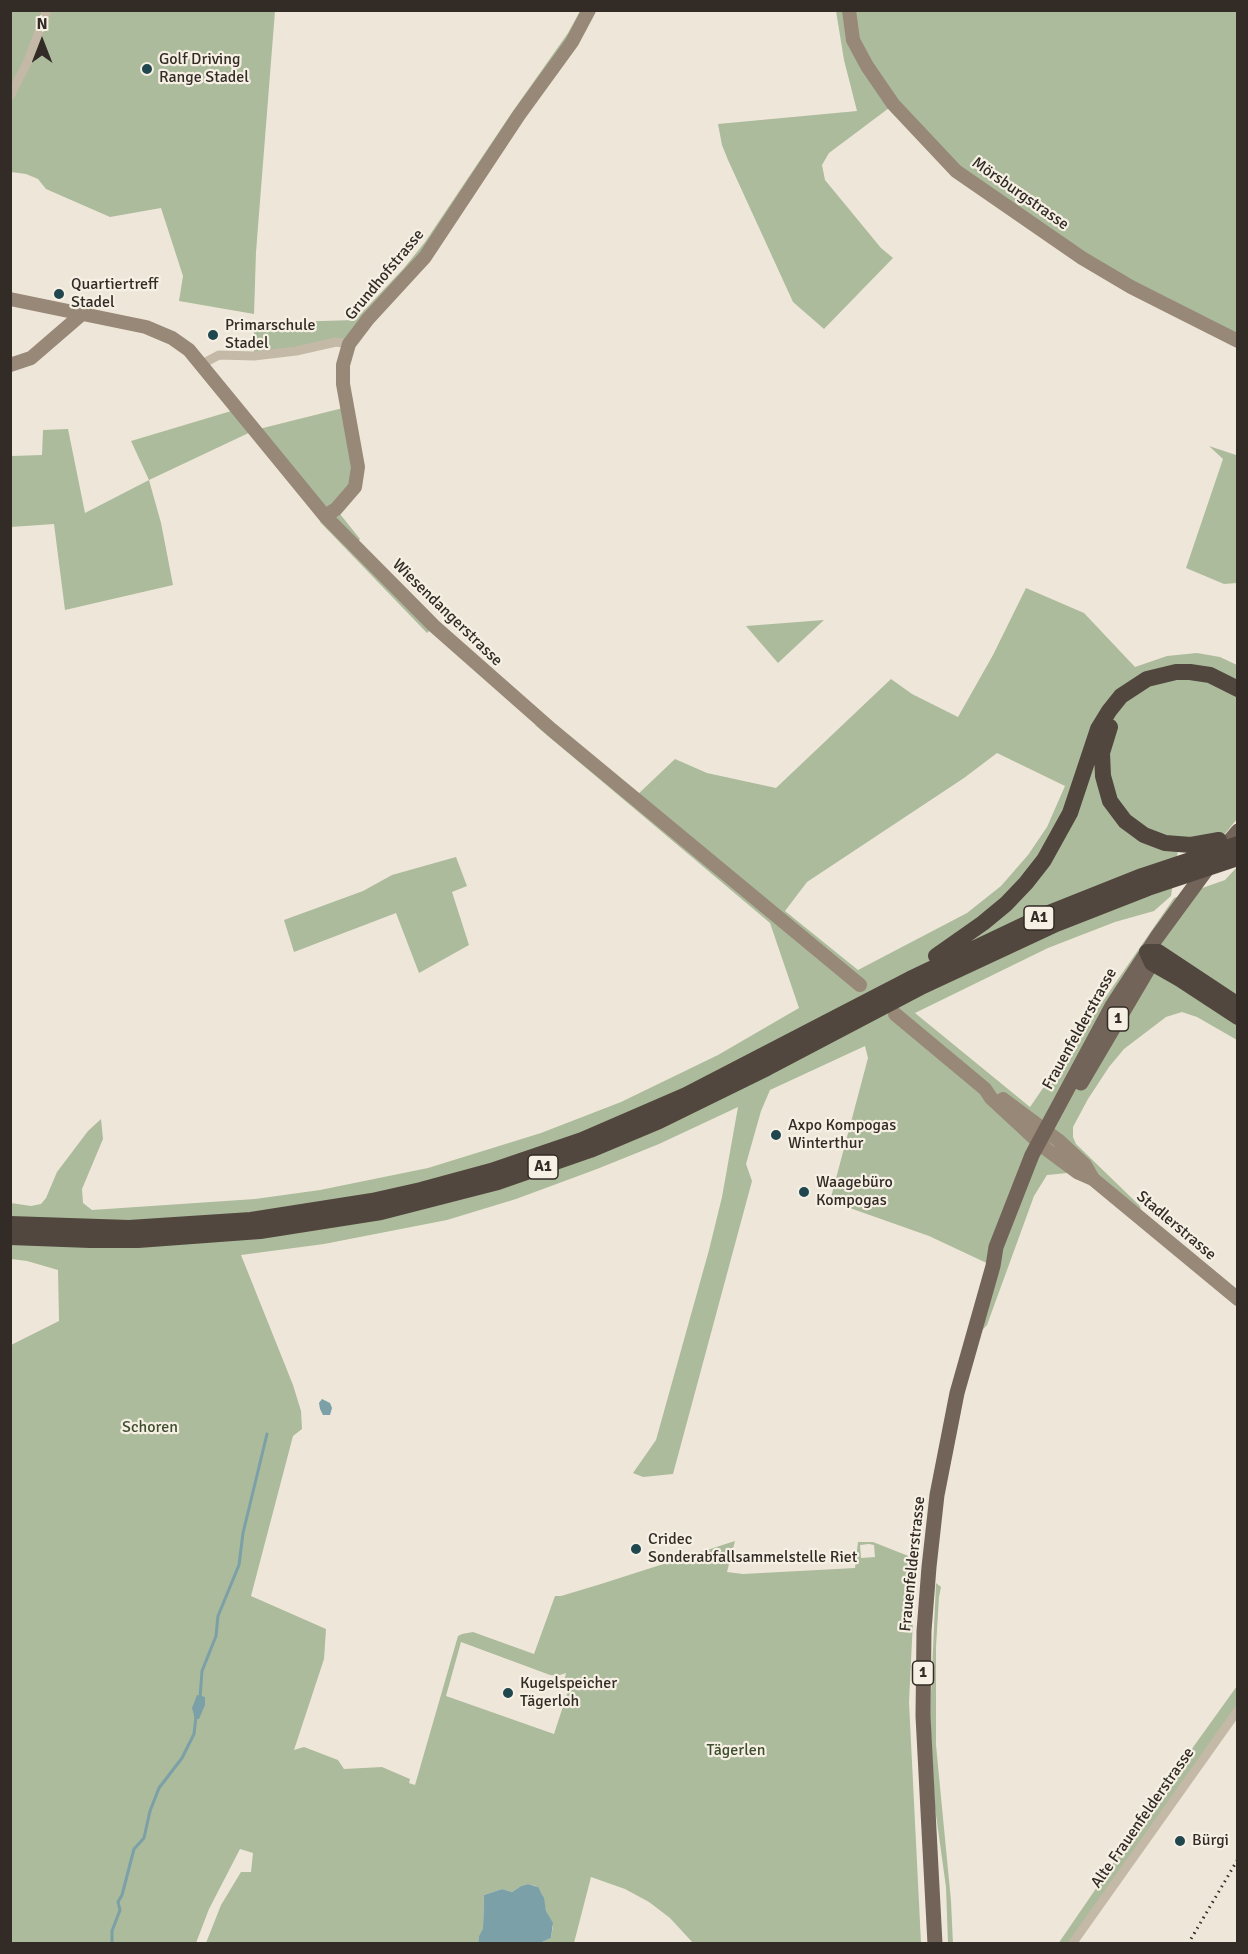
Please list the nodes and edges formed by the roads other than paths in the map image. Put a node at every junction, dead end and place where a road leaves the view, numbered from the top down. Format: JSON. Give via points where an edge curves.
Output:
{"nodes":[{"id":1,"x":47,"y":10,"type":"edge"},
{"id":2,"x":589,"y":10,"type":"edge"},
{"id":3,"x":849,"y":10,"type":"edge"},
{"id":4,"x":10,"y":96,"type":"edge"},
{"id":5,"x":10,"y":299,"type":"edge"},
{"id":6,"x":82,"y":314,"type":"junction"},
{"id":7,"x":1238,"y":340,"type":"edge"},
{"id":8,"x":349,"y":344,"type":"junction"},
{"id":9,"x":202,"y":364,"type":"junction"},
{"id":10,"x":10,"y":365,"type":"edge"},
{"id":11,"x":325,"y":516,"type":"junction"},
{"id":12,"x":1238,"y":689,"type":"edge"},
{"id":13,"x":1238,"y":702,"type":"edge"},
{"id":14,"x":1238,"y":831,"type":"edge"},
{"id":15,"x":1238,"y":836,"type":"edge"},
{"id":16,"x":1238,"y":845,"type":"edge"},
{"id":17,"x":1238,"y":858,"type":"edge"},
{"id":18,"x":1238,"y":865,"type":"edge"},
{"id":19,"x":1184,"y":875,"type":"junction"},
{"id":20,"x":1152,"y":955,"type":"junction"},
{"id":21,"x":860,"y":985,"type":"dead end"},
{"id":22,"x":884,"y":992,"type":"junction"},
{"id":23,"x":1238,"y":1005,"type":"edge"},
{"id":24,"x":895,"y":1014,"type":"dead end"},
{"id":25,"x":1238,"y":1017,"type":"edge"},
{"id":26,"x":1046,"y":1139,"type":"junction"},
{"id":27,"x":10,"y":1224,"type":"edge"},
{"id":28,"x":10,"y":1237,"type":"edge"},
{"id":29,"x":1238,"y":1299,"type":"edge"},
{"id":30,"x":1238,"y":1710,"type":"edge"},
{"id":31,"x":935,"y":1944,"type":"edge"},
{"id":32,"x":1072,"y":1944,"type":"edge"}],
"edges":[{"from":1,"to":4,"type":"street"},
{"from":2,"to":8,"type":"main road","name":"Grundhofstrasse","via":[[572,42],[425,257]]},
{"from":3,"to":7,"type":"main road","name":"Mörsburgstrasse","via":[[854,40],[867,66],[893,104],[957,171],[1092,264]]},
{"from":5,"to":6,"type":"main road","name":"Wiesendangerstrasse"},
{"from":6,"to":9,"type":"main road","name":"Wiesendangerstrasse","via":[[158,331],[181,343]]},
{"from":6,"to":10,"type":"main road","via":[[31,358]]},
{"from":8,"to":9,"type":"street","via":[[336,342],[254,356],[219,355]]},
{"from":8,"to":11,"type":"main road","name":"Grundhofstrasse","via":[[343,384],[358,467],[355,488]]},
{"from":9,"to":11,"type":"main road","name":"Wiesendangerstrasse"},
{"from":11,"to":21,"type":"main road","name":"Wiesendangerstrasse","via":[[486,674]]},
{"from":12,"to":22,"type":"highway","via":[[1210,675],[1181,671],[1153,676],[1126,692],[1101,723],[1065,825],[1031,876],[983,923]]},
{"from":13,"to":15,"type":"highway","via":[[1203,683],[1181,681],[1140,694],[1121,710],[1108,730],[1102,771],[1113,806],[1149,838],[1191,845]]},
{"from":14,"to":20,"type":"main road","name":"Frauenfelderstrasse","number":"1","via":[[1215,858]]},
{"from":16,"to":20,"type":"main road","name":"Frauenfelderstrasse","number":"1"},
{"from":16,"to":22,"type":"highway","number":"A1","via":[[1049,913]]},
{"from":17,"to":19,"type":"highway","number":"A1"},
{"from":18,"to":19,"type":"highway"},
{"from":19,"to":28,"type":"highway","number":"A1","via":[[1056,924],[965,965],[659,1121],[498,1182],[356,1217],[236,1234],[112,1240]]},
{"from":20,"to":23,"type":"highway"},
{"from":20,"to":25,"type":"highway","via":[[1180,979]]},
{"from":20,"to":26,"type":"main road","name":"Frauenfelderstrasse","number":"1","via":[[1106,1015]]},
{"from":22,"to":27,"type":"highway","number":"A1","via":[[644,1114],[537,1156],[436,1186],[324,1210],[226,1222],[129,1228]]},
{"from":24,"to":26,"type":"main road"},
{"from":26,"to":29,"type":"main road","name":"Stadlerstrasse","via":[[1077,1172],[1093,1179]]},
{"from":26,"to":31,"type":"main road","name":"Frauenfelderstrasse","number":"1","via":[[1005,1251],[993,1266],[957,1393],[938,1495],[924,1631],[923,1716]]},
{"from":30,"to":32,"type":"street","name":"Alte Frauenfelderstrasse"}]}
